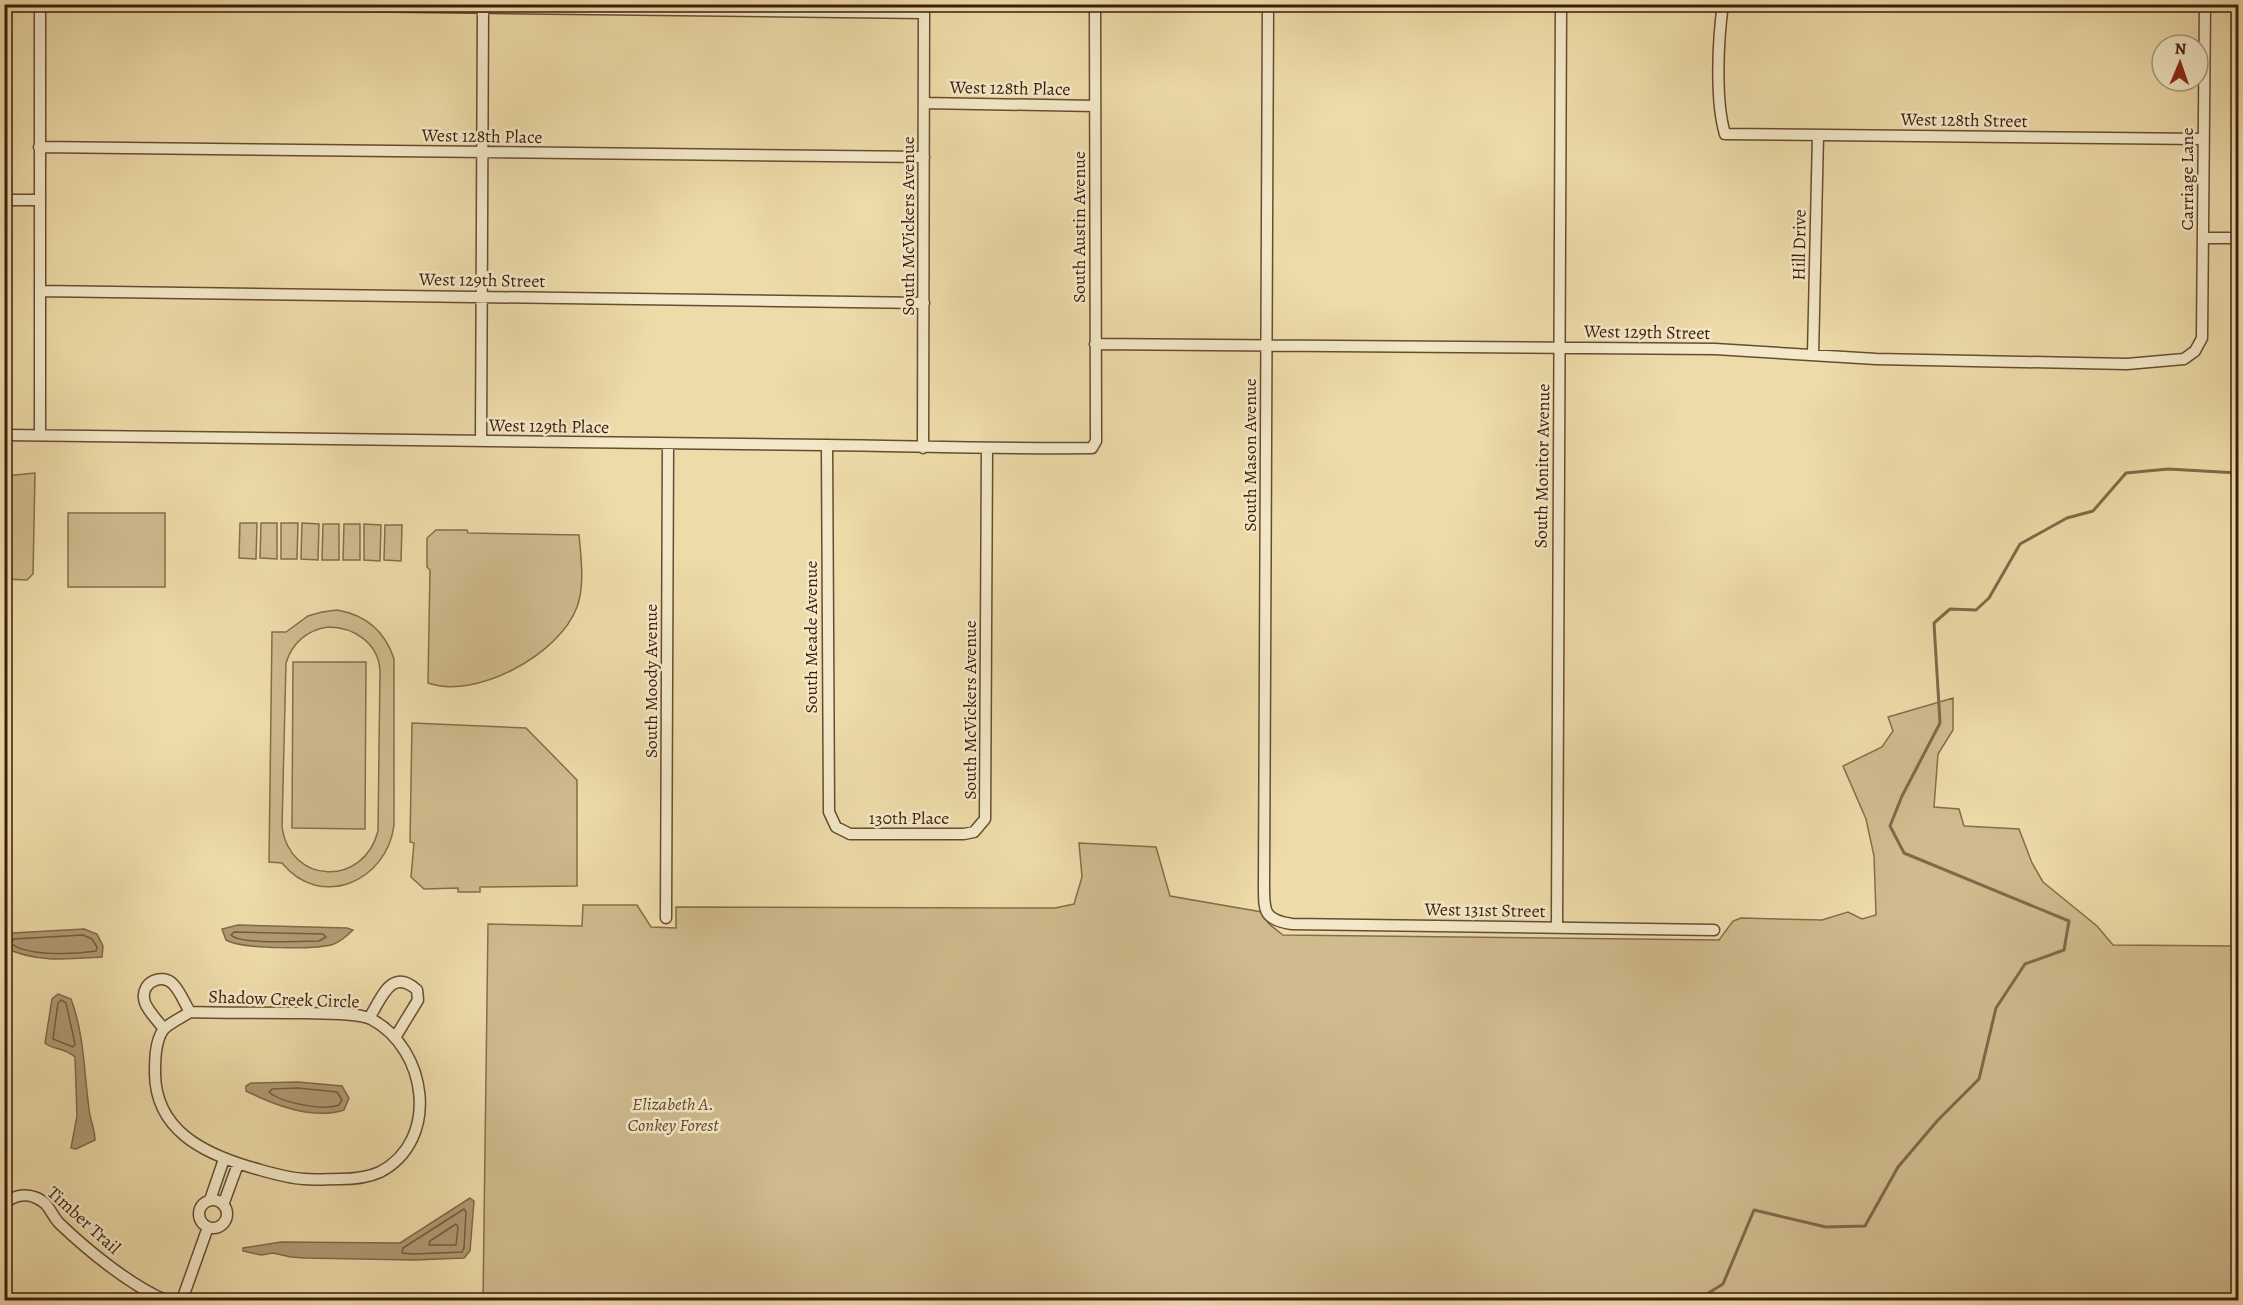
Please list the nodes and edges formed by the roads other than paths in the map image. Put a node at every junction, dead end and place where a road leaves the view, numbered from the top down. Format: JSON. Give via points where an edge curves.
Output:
{"nodes":[{"id":1,"x":40,"y":4,"type":"edge"},
{"id":2,"x":183,"y":4,"type":"edge"},
{"id":3,"x":1095,"y":4,"type":"edge"},
{"id":4,"x":1268,"y":4,"type":"edge"},
{"id":5,"x":1561,"y":4,"type":"edge"},
{"id":6,"x":1723,"y":4,"type":"edge"},
{"id":7,"x":2205,"y":4,"type":"edge"},
{"id":8,"x":483,"y":7,"type":"edge"},
{"id":9,"x":924,"y":9,"type":"edge"},
{"id":10,"x":924,"y":103,"type":"junction"},
{"id":11,"x":1095,"y":106,"type":"junction"},
{"id":12,"x":1818,"y":135,"type":"junction"},
{"id":13,"x":2204,"y":139,"type":"junction"},
{"id":14,"x":39,"y":147,"type":"junction"},
{"id":15,"x":482,"y":152,"type":"junction"},
{"id":16,"x":924,"y":158,"type":"junction"},
{"id":17,"x":4,"y":200,"type":"edge"},
{"id":18,"x":40,"y":201,"type":"junction"},
{"id":19,"x":2204,"y":238,"type":"junction"},
{"id":20,"x":2238,"y":238,"type":"edge"},
{"id":21,"x":40,"y":291,"type":"junction"},
{"id":22,"x":481,"y":296,"type":"junction"},
{"id":23,"x":924,"y":303,"type":"junction"},
{"id":24,"x":1095,"y":344,"type":"junction"},
{"id":25,"x":1267,"y":345,"type":"junction"},
{"id":26,"x":1560,"y":348,"type":"junction"},
{"id":27,"x":2195,"y":351,"type":"joint"},
{"id":28,"x":1813,"y":355,"type":"junction"},
{"id":29,"x":4,"y":435,"type":"edge"},
{"id":30,"x":40,"y":435,"type":"junction"},
{"id":31,"x":481,"y":441,"type":"junction"},
{"id":32,"x":668,"y":445,"type":"junction"},
{"id":33,"x":827,"y":445,"type":"junction"},
{"id":34,"x":923,"y":448,"type":"junction"},
{"id":35,"x":1092,"y":448,"type":"joint"},
{"id":36,"x":987,"y":449,"type":"junction"},
{"id":37,"x":981,"y":825,"type":"joint"},
{"id":38,"x":836,"y":826,"type":"joint"},
{"id":39,"x":1264,"y":906,"type":"joint"},
{"id":40,"x":666,"y":918,"type":"dead end"},
{"id":41,"x":1557,"y":927,"type":"junction"},
{"id":42,"x":1714,"y":930,"type":"dead end"},
{"id":43,"x":190,"y":1012,"type":"junction"},
{"id":44,"x":369,"y":1018,"type":"junction"},
{"id":45,"x":164,"y":1029,"type":"junction"},
{"id":46,"x":396,"y":1036,"type":"junction"},
{"id":47,"x":224,"y":1159,"type":"junction"},
{"id":48,"x":238,"y":1164,"type":"junction"},
{"id":49,"x":6,"y":1200,"type":"edge"},
{"id":50,"x":210,"y":1200,"type":"junction"},
{"id":51,"x":223,"y":1204,"type":"junction"},
{"id":52,"x":208,"y":1227,"type":"junction"},
{"id":53,"x":165,"y":1300,"type":"edge"},
{"id":54,"x":182,"y":1300,"type":"edge"}],
"edges":[{"from":1,"to":14,"type":"street"},
{"from":2,"to":8,"type":"street"},
{"from":3,"to":11,"type":"street","name":"South Austin Avenue"},
{"from":4,"to":25,"type":"street","name":"South Mason Avenue"},
{"from":5,"to":26,"type":"street","name":"South Monitor Avenue"},
{"from":6,"to":12,"type":"street","name":"West 128th Street","via":[[1719,32],[1721,119],[1725,134]]},
{"from":7,"to":13,"type":"street","name":"Carriage Lane"},
{"from":8,"to":9,"type":"street"},
{"from":8,"to":15,"type":"street"},
{"from":9,"to":10,"type":"street","name":"South McVickers Avenue"},
{"from":10,"to":11,"type":"street","name":"West 128th Place"},
{"from":10,"to":16,"type":"street","name":"South McVickers Avenue"},
{"from":11,"to":24,"type":"street","name":"South Austin Avenue"},
{"from":12,"to":13,"type":"street","name":"West 128th Street"},
{"from":12,"to":28,"type":"street","name":"Hill Drive"},
{"from":13,"to":19,"type":"street","name":"Carriage Lane"},
{"from":14,"to":15,"type":"street","name":"West 128th Place"},
{"from":14,"to":18,"type":"street"},
{"from":15,"to":16,"type":"street","name":"West 128th Place"},
{"from":15,"to":22,"type":"street"},
{"from":16,"to":23,"type":"street","name":"South McVickers Avenue"},
{"from":17,"to":18,"type":"street"},
{"from":18,"to":21,"type":"street"},
{"from":19,"to":20,"type":"street"},
{"from":19,"to":27,"type":"street","name":"Carriage Lane","via":[[2202,338]]},
{"from":21,"to":22,"type":"street","name":"West 129th Street"},
{"from":21,"to":30,"type":"street"},
{"from":22,"to":23,"type":"street","name":"West 129th Street"},
{"from":22,"to":31,"type":"street"},
{"from":23,"to":34,"type":"street","name":"South McVickers Avenue"},
{"from":24,"to":25,"type":"street","name":"West 129th Street"},
{"from":24,"to":35,"type":"street","name":"South Austin Avenue","via":[[1096,441]]},
{"from":25,"to":26,"type":"street","name":"West 129th Street"},
{"from":25,"to":39,"type":"street","name":"South Mason Avenue"},
{"from":26,"to":28,"type":"street","name":"West 129th Street","via":[[1714,349]]},
{"from":26,"to":41,"type":"street","name":"South Monitor Avenue"},
{"from":27,"to":28,"type":"street","name":"West 129th Street","via":[[2184,359],[2127,364]]},
{"from":29,"to":30,"type":"street","name":"West 129th Place"},
{"from":30,"to":31,"type":"street","name":"West 129th Place"},
{"from":31,"to":32,"type":"street","name":"West 129th Place"},
{"from":32,"to":33,"type":"street","name":"West 129th Place"},
{"from":32,"to":40,"type":"street","name":"South Moody Avenue"},
{"from":33,"to":34,"type":"street","name":"West 129th Place"},
{"from":33,"to":38,"type":"street","name":"South Meade Avenue","via":[[829,812]]},
{"from":34,"to":36,"type":"street","name":"West 129th Place"},
{"from":35,"to":36,"type":"street","name":"West 129th Place"},
{"from":36,"to":37,"type":"street","name":"South McVickers Avenue","via":[[987,811]]},
{"from":37,"to":38,"type":"street","name":"130th Place","via":[[964,834],[850,834]]},
{"from":39,"to":41,"type":"street","name":"West 131st Street","via":[[1271,919],[1292,924]]},
{"from":41,"to":42,"type":"street","name":"West 131st Street"},
{"from":43,"to":44,"type":"street","name":"Shadow Creek Circle"},
{"from":43,"to":45,"type":"street","name":"Shadow Creek Circle"},
{"from":43,"to":45,"type":"street","via":[[173,983],[152,981],[144,989],[143,1000]]},
{"from":44,"to":46,"type":"street","name":"Shadow Creek Circle"},
{"from":44,"to":46,"type":"street","via":[[389,985],[409,983],[417,990],[418,1000]]},
{"from":45,"to":47,"type":"street","name":"Shadow Creek Circle","via":[[154,1055],[155,1082],[162,1107],[185,1138]]},
{"from":46,"to":48,"type":"street","name":"Shadow Creek Circle","via":[[414,1067],[419,1113],[413,1138],[398,1158],[379,1172],[358,1179],[303,1179]]},
{"from":47,"to":48,"type":"street","name":"Shadow Creek Circle"},
{"from":47,"to":50,"type":"street"},
{"from":48,"to":51,"type":"street"},
{"from":49,"to":53,"type":"street","name":"Timber Trail","via":[[34,1196],[48,1204],[57,1221],[96,1254],[144,1291]]},
{"from":50,"to":51,"type":"street"},
{"from":50,"to":52,"type":"street","via":[[202,1204],[199,1212]]},
{"from":51,"to":52,"type":"street","via":[[224,1222]]},
{"from":52,"to":54,"type":"street"}]}
